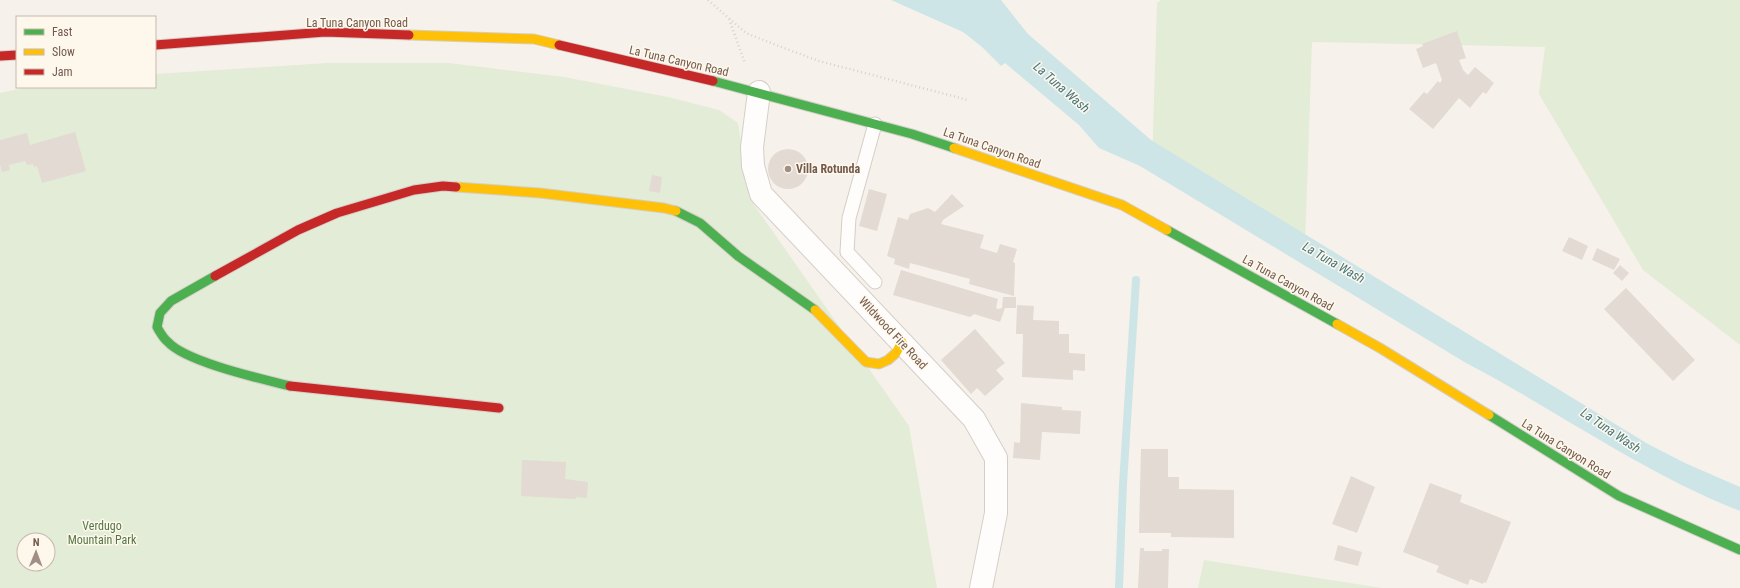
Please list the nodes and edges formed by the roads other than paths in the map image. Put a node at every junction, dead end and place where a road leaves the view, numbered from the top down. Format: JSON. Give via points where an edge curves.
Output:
{"nodes":[{"id":1,"x":156,"y":45,"type":"edge"},
{"id":2,"x":16,"y":55,"type":"edge"},
{"id":3,"x":0,"y":56,"type":"edge"},
{"id":4,"x":759,"y":92,"type":"junction"},
{"id":5,"x":874,"y":124,"type":"junction"},
{"id":6,"x":875,"y":282,"type":"dead end"},
{"id":7,"x":902,"y":342,"type":"junction"},
{"id":8,"x":499,"y":408,"type":"dead end"},
{"id":9,"x":1740,"y":550,"type":"edge"},
{"id":10,"x":981,"y":588,"type":"edge"}],
"edges":[{"from":1,"to":4,"type":"main road","name":"La Tuna Canyon Road","via":[[325,32],[534,39]]},
{"from":2,"to":3,"type":"main road"},
{"from":4,"to":5,"type":"main road","name":"La Tuna Canyon Road"},
{"from":4,"to":7,"type":"street","name":"Wildwood Fire Road","via":[[752,147],[753,166],[761,194]]},
{"from":5,"to":6,"type":"lane","via":[[849,218],[847,252]]},
{"from":5,"to":9,"type":"main road","name":"La Tuna Canyon Road","via":[[912,134],[1122,205],[1380,348],[1619,496]]},
{"from":7,"to":8,"type":"main road","via":[[895,356],[886,362],[866,362],[816,310],[738,256],[700,223],[682,213],[664,208],[540,193],[443,186],[414,190],[337,213],[298,230],[201,283],[171,302],[160,313],[157,327],[168,343],[191,356],[240,373],[298,388]]},
{"from":7,"to":10,"type":"street","name":"Wildwood Fire Road","via":[[974,419],[996,458],[996,514]]}]}
